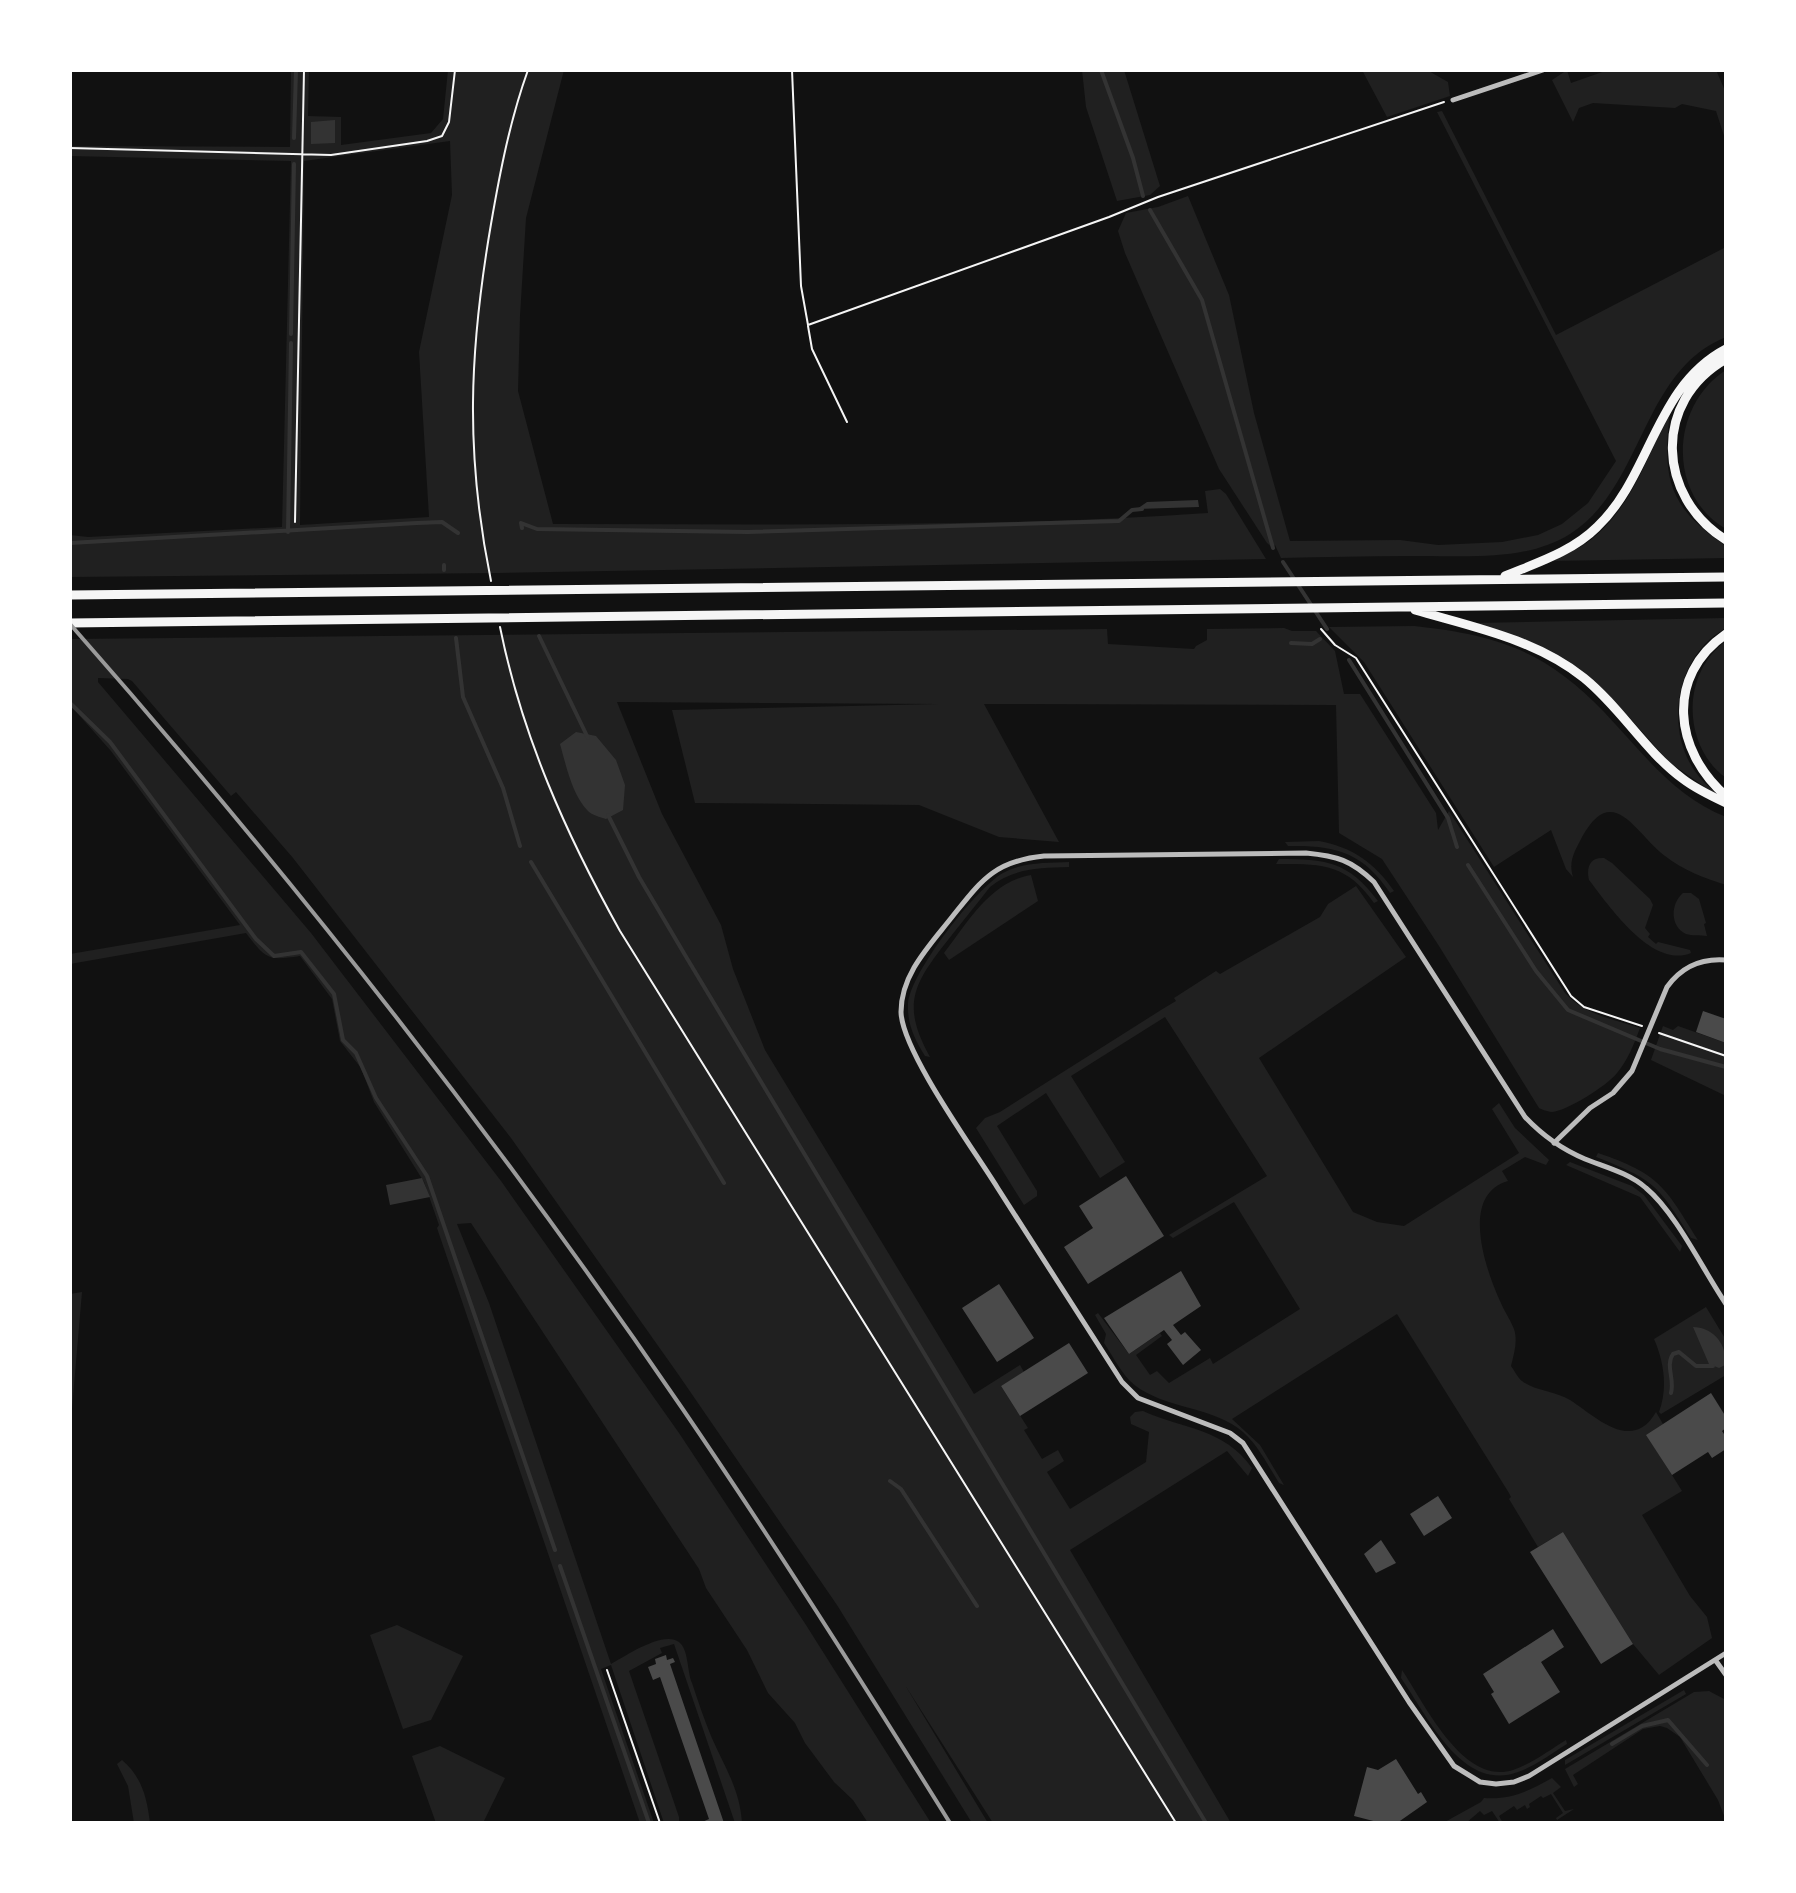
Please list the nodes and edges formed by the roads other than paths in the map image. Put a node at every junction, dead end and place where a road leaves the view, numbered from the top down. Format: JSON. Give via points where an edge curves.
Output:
{"nodes":[{"id":1,"x":1543,"y":70,"type":"edge"},
{"id":2,"x":1453,"y":100,"type":"road end"},
{"id":3,"x":1726,"y":349,"type":"edge"},
{"id":4,"x":1726,"y":359,"type":"edge"},
{"id":5,"x":1726,"y":540,"type":"edge"},
{"id":6,"x":1726,"y":577,"type":"edge"},
{"id":7,"x":1498,"y":580,"type":"junction"},
{"id":8,"x":70,"y":595,"type":"edge"},
{"id":9,"x":1726,"y":603,"type":"edge"},
{"id":10,"x":1404,"y":606,"type":"junction"},
{"id":11,"x":70,"y":623,"type":"edge"},
{"id":12,"x":1726,"y":634,"type":"edge"},
{"id":13,"x":1726,"y":796,"type":"edge"},
{"id":14,"x":1726,"y":803,"type":"edge"},
{"id":15,"x":1726,"y":960,"type":"edge"},
{"id":16,"x":1554,"y":1143,"type":"junction"},
{"id":17,"x":1726,"y":1304,"type":"edge"},
{"id":18,"x":1721,"y":1657,"type":"edge"},
{"id":19,"x":1726,"y":1663,"type":"edge"},
{"id":20,"x":1726,"y":1675,"type":"edge"}],
"edges":[{"from":1,"to":2,"type":"street"},
{"from":3,"to":7,"type":"highway","via":[[1700,367],[1679,392],[1634,477],[1599,526],[1577,543]]},
{"from":4,"to":5,"type":"highway","via":[[1688,394],[1677,418],[1672,456],[1688,505]]},
{"from":6,"to":7,"type":"highway"},
{"from":7,"to":8,"type":"highway"},
{"from":9,"to":10,"type":"highway"},
{"from":10,"to":11,"type":"highway"},
{"from":10,"to":14,"type":"highway","via":[[1511,638],[1554,657],[1602,694],[1683,779]]},
{"from":12,"to":13,"type":"highway","via":[[1705,652],[1691,676],[1683,720],[1697,763]]},
{"from":15,"to":16,"type":"street","via":[[1691,964],[1674,978],[1623,1083]]},
{"from":16,"to":17,"type":"street","via":[[1644,1186],[1670,1216]]},
{"from":16,"to":18,"type":"street","via":[[1525,1117],[1374,882],[1347,860],[1329,855],[1053,856],[1014,861],[989,873],[976,887],[917,960],[904,991],[903,1027],[913,1051],[1122,1382],[1138,1398],[1230,1433],[1243,1443],[1454,1766],[1480,1782],[1514,1782],[1529,1776]]},
{"from":18,"to":19,"type":"street"},
{"from":18,"to":20,"type":"street"}]}
